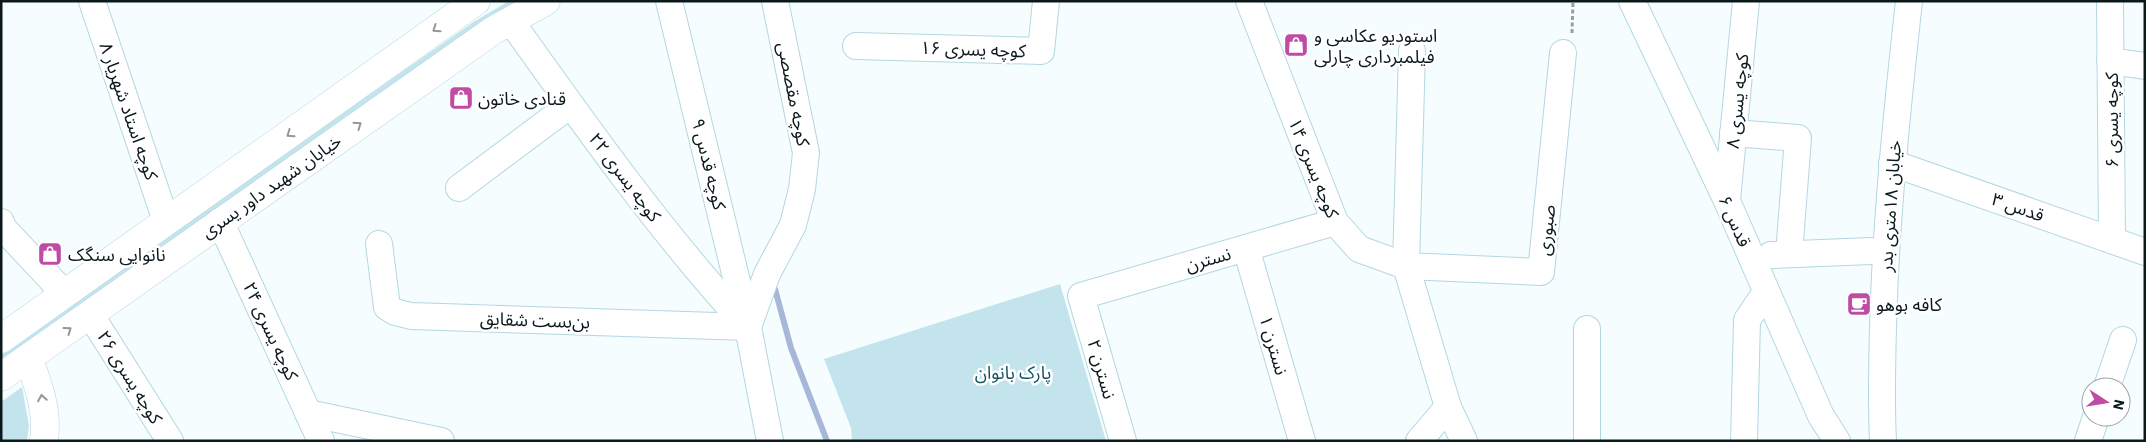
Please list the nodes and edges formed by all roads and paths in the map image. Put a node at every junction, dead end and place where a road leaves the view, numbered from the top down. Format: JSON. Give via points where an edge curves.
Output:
{"nodes":[{"id":1,"x":92,"y":1,"type":"edge"},
{"id":2,"x":476,"y":1,"type":"edge"},
{"id":3,"x":546,"y":1,"type":"edge"},
{"id":4,"x":669,"y":1,"type":"edge"},
{"id":5,"x":775,"y":1,"type":"edge"},
{"id":6,"x":1046,"y":1,"type":"edge"},
{"id":7,"x":1249,"y":1,"type":"edge"},
{"id":8,"x":1632,"y":1,"type":"edge"},
{"id":9,"x":1746,"y":1,"type":"edge"},
{"id":10,"x":1909,"y":1,"type":"edge"},
{"id":11,"x":2110,"y":1,"type":"edge"},
{"id":12,"x":510,"y":20,"type":"junction"},
{"id":13,"x":856,"y":46,"type":"dead end"},
{"id":14,"x":1412,"y":51,"type":"dead end"},
{"id":15,"x":1564,"y":53,"type":"dead end"},
{"id":16,"x":2110,"y":61,"type":"junction"},
{"id":17,"x":2145,"y":66,"type":"edge"},
{"id":18,"x":570,"y":105,"type":"junction"},
{"id":19,"x":1733,"y":133,"type":"junction"},
{"id":20,"x":1892,"y":163,"type":"junction"},
{"id":21,"x":459,"y":188,"type":"dead end"},
{"id":22,"x":1727,"y":201,"type":"junction"},
{"id":23,"x":166,"y":221,"type":"junction"},
{"id":24,"x":220,"y":221,"type":"junction"},
{"id":25,"x":1,"y":222,"type":"edge"},
{"id":26,"x":1334,"y":222,"type":"junction"},
{"id":27,"x":2112,"y":240,"type":"junction"},
{"id":28,"x":379,"y":244,"type":"dead end"},
{"id":29,"x":1246,"y":248,"type":"junction"},
{"id":30,"x":1871,"y":252,"type":"dead end"},
{"id":31,"x":2145,"y":252,"type":"edge"},
{"id":32,"x":1789,"y":254,"type":"junction"},
{"id":33,"x":1751,"y":255,"type":"junction"},
{"id":34,"x":1406,"y":266,"type":"junction"},
{"id":35,"x":1766,"y":292,"type":"junction"},
{"id":36,"x":65,"y":294,"type":"junction"},
{"id":37,"x":1081,"y":296,"type":"joint"},
{"id":38,"x":90,"y":314,"type":"junction"},
{"id":39,"x":748,"y":327,"type":"junction"},
{"id":40,"x":1587,"y":329,"type":"dead end"},
{"id":41,"x":4,"y":332,"type":"edge"},
{"id":42,"x":2123,"y":340,"type":"dead end"},
{"id":43,"x":28,"y":358,"type":"junction"},
{"id":44,"x":1,"y":377,"type":"edge"},
{"id":45,"x":2110,"y":377,"type":"edge"},
{"id":46,"x":1448,"y":407,"type":"junction"},
{"id":47,"x":308,"y":413,"type":"junction"},
{"id":48,"x":2093,"y":427,"type":"edge"},
{"id":49,"x":44,"y":441,"type":"edge"},
{"id":50,"x":170,"y":441,"type":"edge"},
{"id":51,"x":321,"y":441,"type":"edge"},
{"id":52,"x":441,"y":441,"type":"edge"},
{"id":53,"x":770,"y":441,"type":"edge"},
{"id":54,"x":1123,"y":441,"type":"edge"},
{"id":55,"x":1302,"y":441,"type":"edge"},
{"id":56,"x":1419,"y":441,"type":"edge"},
{"id":57,"x":1464,"y":441,"type":"edge"},
{"id":58,"x":1587,"y":441,"type":"edge"},
{"id":59,"x":1744,"y":441,"type":"edge"},
{"id":60,"x":1837,"y":441,"type":"edge"},
{"id":61,"x":1883,"y":441,"type":"edge"},
{"id":62,"x":2088,"y":441,"type":"edge"}],
"edges":[{"from":1,"to":23,"type":"street","name":"کوچه استاد شهریار ۸"},
{"from":2,"to":23,"type":"main road","name":"خیابان شهید داور یسری","one_way":true},
{"from":3,"to":12,"type":"main road","name":"خیابان شهید داور یسری"},
{"from":4,"to":39,"type":"street","name":"کوچه قدس ۹"},
{"from":5,"to":39,"type":"street","name":"کوچه مقصصی","via":[[806,153],[793,225],[767,274]]},
{"from":6,"to":13,"type":"street","name":"کوچه یسری ۱۶","via":[[1041,51]]},
{"from":7,"to":26,"type":"street","name":"کوچه یسری ۱۴"},
{"from":8,"to":22,"type":"street","name":"قدس ۶"},
{"from":9,"to":19,"type":"street","name":"کوچه یسری ۸"},
{"from":10,"to":20,"type":"street","name":"خیابان ۱۸متری بدر"},
{"from":11,"to":16,"type":"street","name":"کوچه یسری ۶"},
{"from":12,"to":18,"type":"street","name":"کوچه یسری ۲۲"},
{"from":24,"to":12,"type":"main road","name":"خیابان شهید داور یسری","one_way":true},
{"from":14,"to":34,"type":"street"},
{"from":15,"to":34,"type":"street","name":"صبوری","via":[[1541,272]]},
{"from":16,"to":17,"type":"street"},
{"from":16,"to":27,"type":"street","name":"کوچه یسری ۶"},
{"from":18,"to":21,"type":"street"},
{"from":18,"to":39,"type":"street","name":"کوچه یسری ۲۲","via":[[696,271]]},
{"from":19,"to":22,"type":"street","name":"کوچه یسری ۸"},
{"from":19,"to":32,"type":"street","via":[[1798,138]]},
{"from":20,"to":27,"type":"street","name":"قدس ۳"},
{"from":20,"to":61,"type":"street","name":"خیابان ۱۸متری بدر","via":[[1885,251]]},
{"from":22,"to":33,"type":"street","name":"قدس ۶"},
{"from":23,"to":36,"type":"main road","name":"خیابان شهید داور یسری"},
{"from":24,"to":38,"type":"main road","name":"خیابان شهید داور یسری"},
{"from":24,"to":47,"type":"street","name":"کوچه یسری ۲۴"},
{"from":25,"to":36,"type":"street"},
{"from":26,"to":29,"type":"street","name":"نسترن"},
{"from":26,"to":34,"type":"street","name":"کوچه یسری ۱۴","via":[[1359,250]]},
{"from":27,"to":31,"type":"street","name":"قدس ۳"},
{"from":28,"to":39,"type":"street","name":"بن‌بست شقایق","via":[[387,306],[395,312],[412,316]]},
{"from":29,"to":37,"type":"street","name":"نسترن"},
{"from":29,"to":55,"type":"street","name":"نسترن ۱"},
{"from":30,"to":32,"type":"street"},
{"from":32,"to":33,"type":"street"},
{"from":33,"to":35,"type":"street","name":"قدس ۶"},
{"from":34,"to":46,"type":"street"},
{"from":35,"to":59,"type":"street","via":[[1747,320]]},
{"from":35,"to":60,"type":"street","name":"قدس ۶","via":[[1821,416]]},
{"from":36,"to":41,"type":"main road","name":"خیابان شهید داور یسری"},
{"from":37,"to":54,"type":"street","name":"نسترن ۲"},
{"from":43,"to":38,"type":"main road","name":"خیابان شهید داور یسری","one_way":true},
{"from":38,"to":50,"type":"street","name":"کوچه یسری ۲۶"},
{"from":39,"to":53,"type":"street","name":"کوچه قدس ۹"},
{"from":40,"to":58,"type":"street"},
{"from":42,"to":45,"type":"street"},
{"from":43,"to":44,"type":"main road","name":"خیابان شهید داور یسری"},
{"from":49,"to":43,"type":"main road","one_way":true,"via":[[42,394]]},
{"from":46,"to":56,"type":"street"},
{"from":46,"to":57,"type":"street"},
{"from":47,"to":51,"type":"street","name":"کوچه یسری ۲۴"},
{"from":47,"to":52,"type":"street"},
{"from":48,"to":62,"type":"street"}]}
